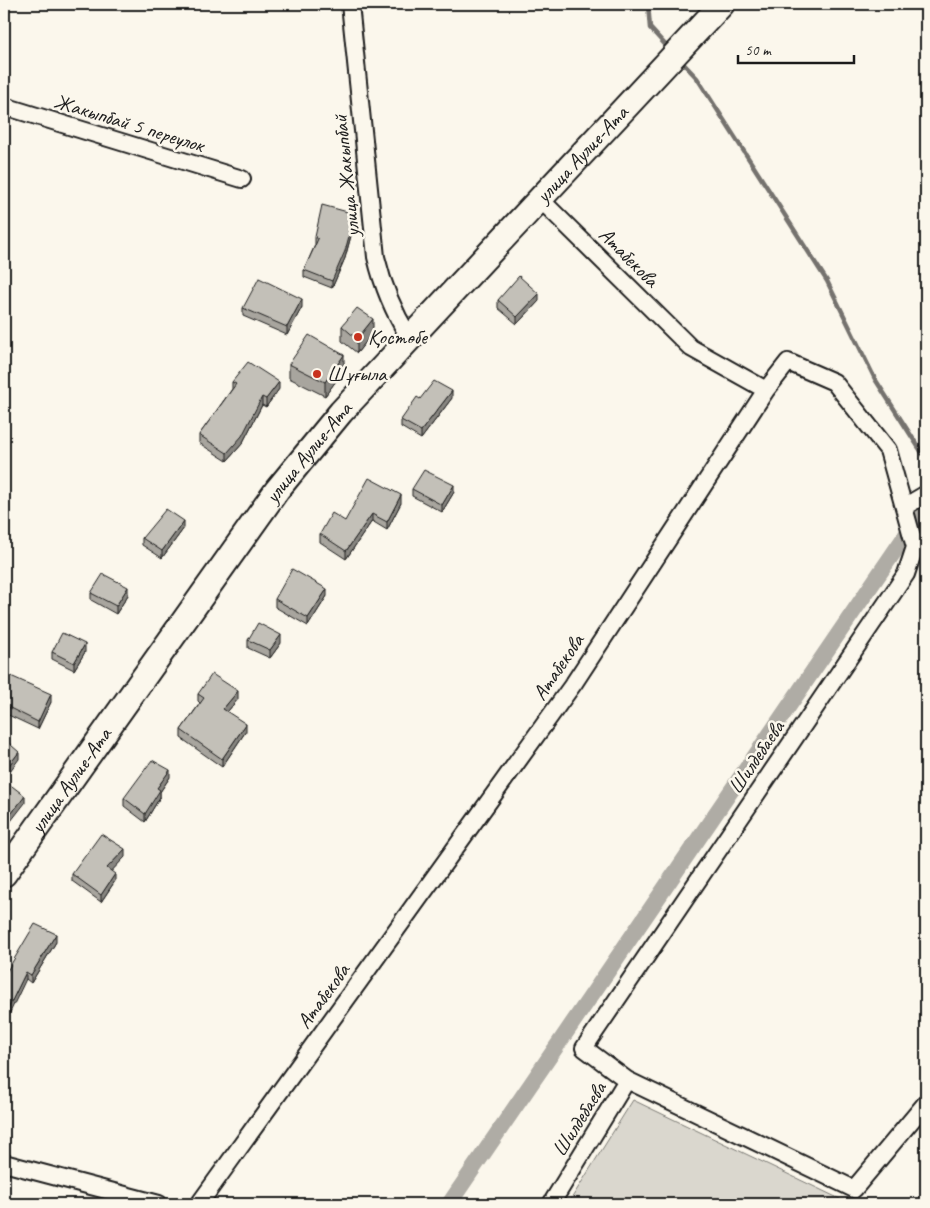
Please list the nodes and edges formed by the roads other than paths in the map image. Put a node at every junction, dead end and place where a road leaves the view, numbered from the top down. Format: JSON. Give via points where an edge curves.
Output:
{"nodes":[{"id":1,"x":350,"y":4,"type":"edge"},
{"id":2,"x":722,"y":4,"type":"edge"},
{"id":3,"x":4,"y":106,"type":"edge"},
{"id":4,"x":242,"y":179,"type":"dead end"},
{"id":5,"x":538,"y":198,"type":"junction"},
{"id":6,"x":408,"y":337,"type":"junction"},
{"id":7,"x":766,"y":390,"type":"junction"},
{"id":8,"x":926,"y":494,"type":"edge"},
{"id":9,"x":904,"y":508,"type":"junction"},
{"id":10,"x":4,"y":874,"type":"edge"},
{"id":11,"x":627,"y":1080,"type":"junction"},
{"id":12,"x":926,"y":1103,"type":"edge"},
{"id":13,"x":4,"y":1163,"type":"edge"},
{"id":14,"x":159,"y":1204,"type":"edge"},
{"id":15,"x":199,"y":1204,"type":"edge"},
{"id":16,"x":551,"y":1204,"type":"edge"}],
"edges":[{"from":1,"to":6,"type":"street","name":"улица Жакыпбай","via":[[376,258],[394,312]]},
{"from":2,"to":5,"type":"main road","name":"улица Аулие-Ата"},
{"from":3,"to":4,"type":"street","name":"Жакыпбай 5 переулок"},
{"from":5,"to":6,"type":"main road","name":"улица Аулие-Ата"},
{"from":5,"to":7,"type":"street","name":"Атабекова","via":[[691,348]]},
{"from":6,"to":10,"type":"main road","name":"улица Аулие-Ата","via":[[277,490]]},
{"from":7,"to":9,"type":"street","name":"Шилдебаева","via":[[788,362],[834,382],[888,450]]},
{"from":7,"to":15,"type":"street","name":"Атабекова","via":[[574,683]]},
{"from":8,"to":9,"type":"street"},
{"from":9,"to":11,"type":"street","name":"Шилдебаева","via":[[915,547],[906,574],[584,1048]]},
{"from":11,"to":12,"type":"street","via":[[854,1189]]},
{"from":11,"to":16,"type":"street","name":"Шилдебаева"},
{"from":13,"to":14,"type":"street"}]}
